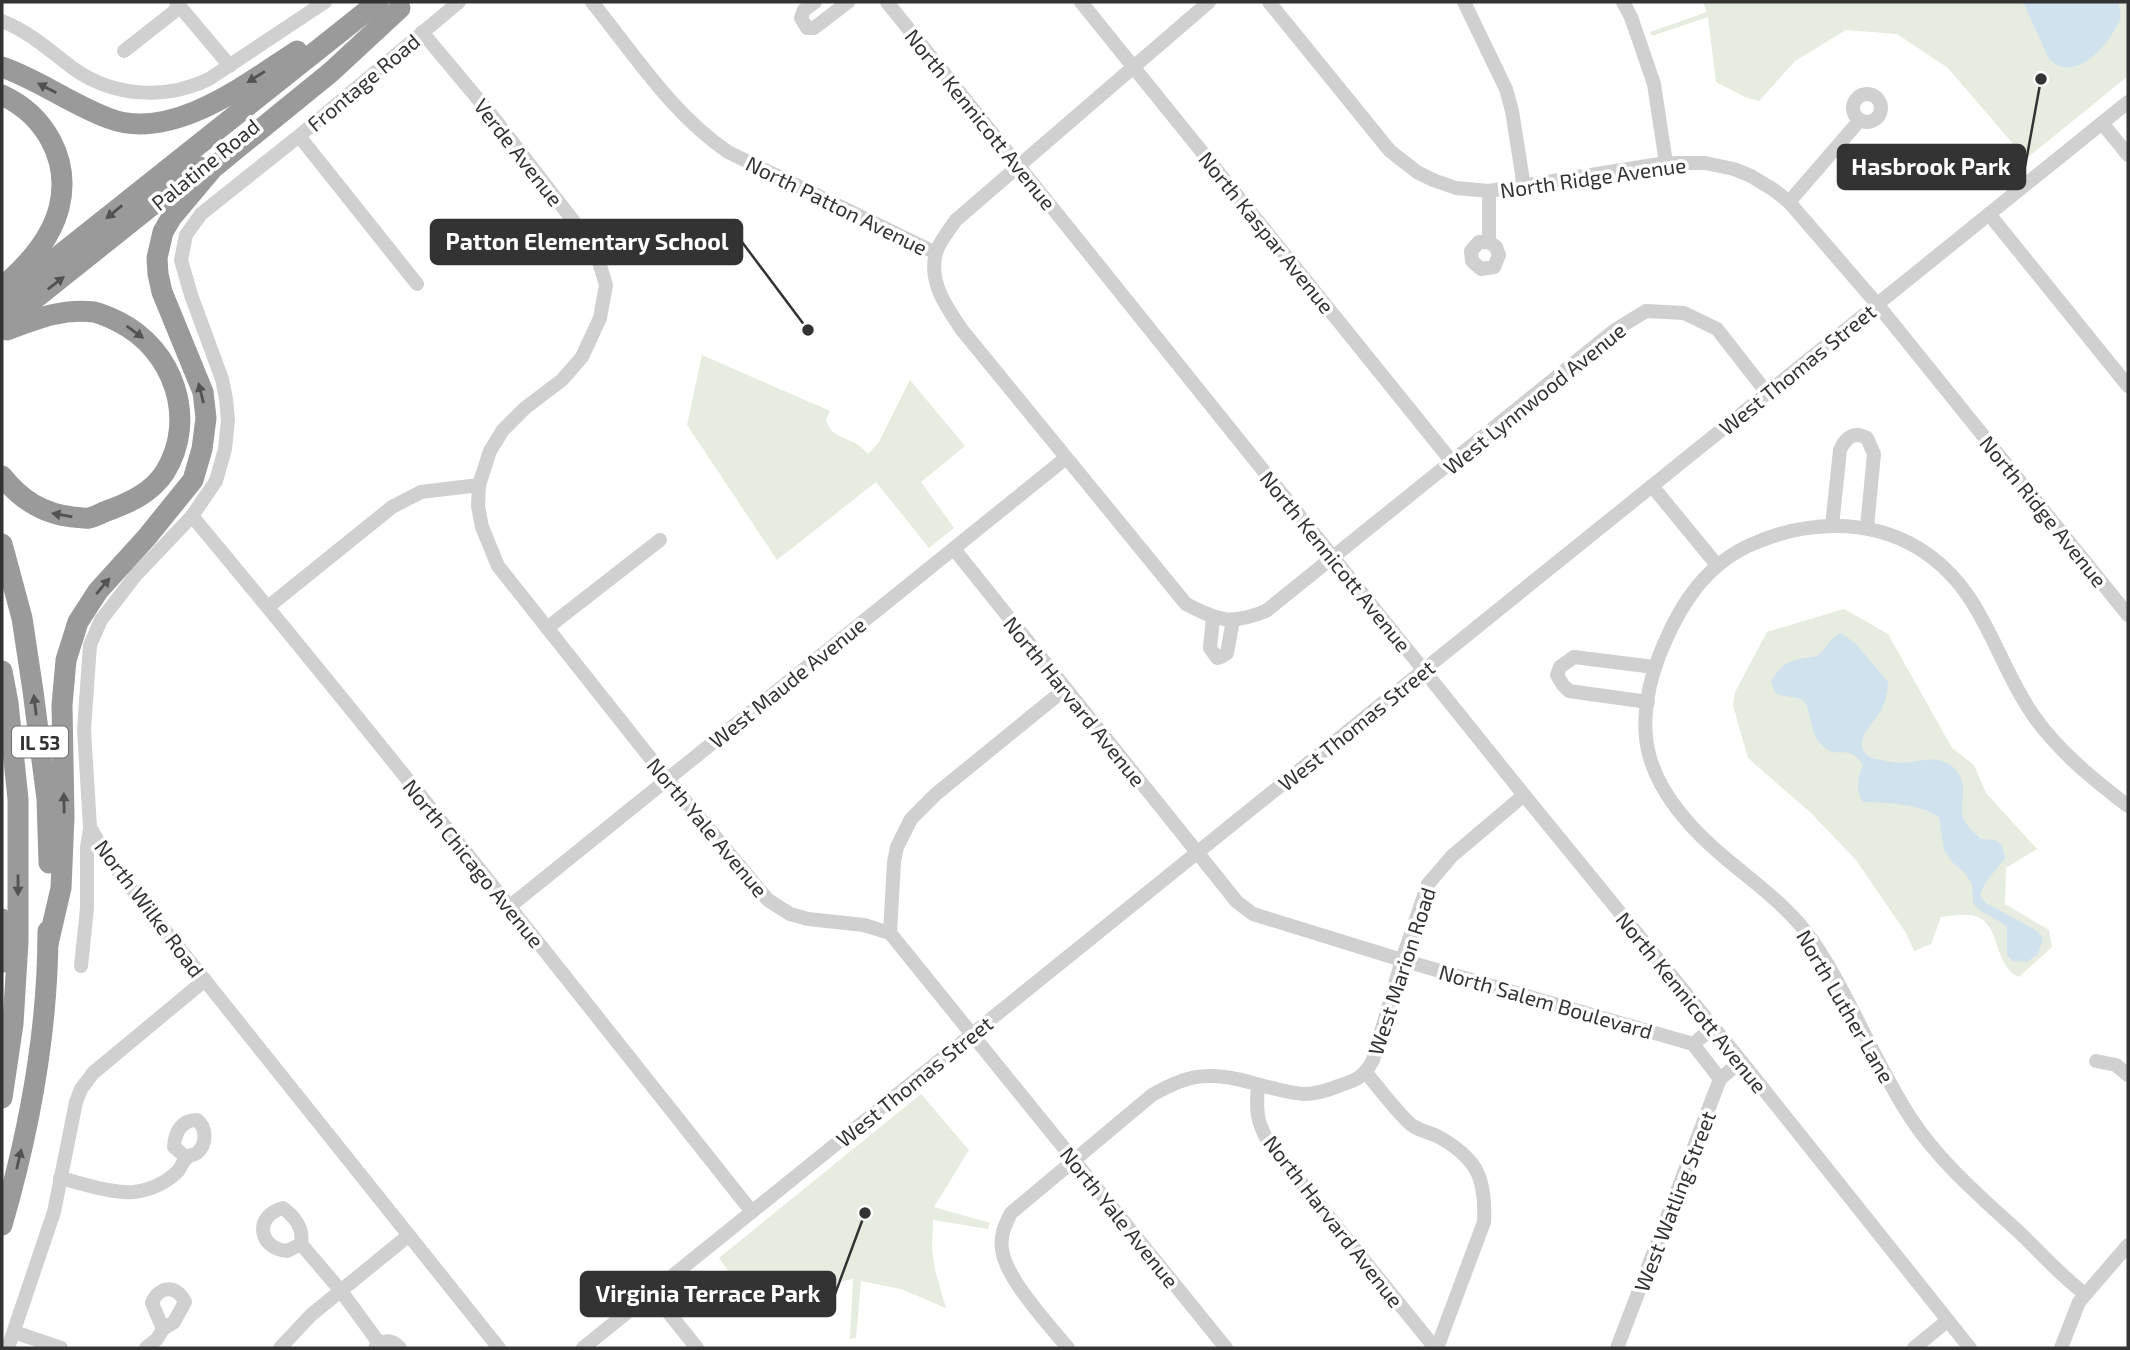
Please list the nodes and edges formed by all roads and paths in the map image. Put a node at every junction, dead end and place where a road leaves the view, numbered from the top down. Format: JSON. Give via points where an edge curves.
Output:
{"nodes":[{"id":1,"x":324,"y":2,"type":"edge"},
{"id":2,"x":377,"y":2,"type":"edge"},
{"id":3,"x":459,"y":2,"type":"edge"},
{"id":4,"x":592,"y":2,"type":"edge"},
{"id":5,"x":815,"y":2,"type":"edge"},
{"id":6,"x":848,"y":2,"type":"edge"},
{"id":7,"x":887,"y":2,"type":"edge"},
{"id":8,"x":1081,"y":2,"type":"edge"},
{"id":9,"x":1209,"y":2,"type":"edge"},
{"id":10,"x":1269,"y":2,"type":"edge"},
{"id":11,"x":1448,"y":2,"type":"edge"},
{"id":12,"x":1458,"y":2,"type":"edge"},
{"id":13,"x":1464,"y":2,"type":"edge"},
{"id":14,"x":1623,"y":2,"type":"edge"},
{"id":15,"x":178,"y":4,"type":"edge"},
{"id":16,"x":404,"y":5,"type":"edge"},
{"id":17,"x":2,"y":21,"type":"edge"},
{"id":18,"x":422,"y":32,"type":"junction"},
{"id":19,"x":124,"y":51,"type":"dead end"},
{"id":20,"x":230,"y":65,"type":"junction"},
{"id":21,"x":2,"y":67,"type":"edge"},
{"id":22,"x":1134,"y":67,"type":"junction"},
{"id":23,"x":2,"y":95,"type":"edge"},
{"id":24,"x":2128,"y":102,"type":"edge"},
{"id":25,"x":1860,"y":120,"type":"dead end"},
{"id":26,"x":2102,"y":123,"type":"junction"},
{"id":27,"x":299,"y":136,"type":"junction"},
{"id":28,"x":2128,"y":155,"type":"edge"},
{"id":29,"x":266,"y":161,"type":"joint"},
{"id":30,"x":1666,"y":163,"type":"junction"},
{"id":31,"x":1019,"y":165,"type":"junction"},
{"id":32,"x":1524,"y":187,"type":"junction"},
{"id":33,"x":1489,"y":191,"type":"junction"},
{"id":34,"x":1789,"y":202,"type":"junction"},
{"id":35,"x":1989,"y":214,"type":"junction"},
{"id":36,"x":1489,"y":242,"type":"dead end"},
{"id":37,"x":936,"y":253,"type":"junction"},
{"id":38,"x":416,"y":284,"type":"dead end"},
{"id":39,"x":2,"y":288,"type":"edge"},
{"id":40,"x":2,"y":301,"type":"edge"},
{"id":41,"x":1877,"y":304,"type":"junction"},
{"id":42,"x":2,"y":325,"type":"edge"},
{"id":43,"x":2,"y":333,"type":"edge"},
{"id":44,"x":2128,"y":386,"type":"edge"},
{"id":45,"x":1767,"y":393,"type":"junction"},
{"id":46,"x":1066,"y":458,"type":"junction"},
{"id":47,"x":1452,"y":463,"type":"junction"},
{"id":48,"x":2,"y":476,"type":"edge"},
{"id":49,"x":479,"y":485,"type":"junction"},
{"id":50,"x":1652,"y":486,"type":"junction"},
{"id":51,"x":192,"y":516,"type":"junction"},
{"id":52,"x":1832,"y":526,"type":"junction"},
{"id":53,"x":1867,"y":527,"type":"junction"},
{"id":54,"x":660,"y":540,"type":"dead end"},
{"id":55,"x":2,"y":544,"type":"edge"},
{"id":56,"x":954,"y":549,"type":"junction"},
{"id":57,"x":1333,"y":558,"type":"junction"},
{"id":58,"x":1717,"y":565,"type":"junction"},
{"id":59,"x":268,"y":607,"type":"junction"},
{"id":60,"x":2128,"y":615,"type":"edge"},
{"id":61,"x":1213,"y":618,"type":"junction"},
{"id":62,"x":1233,"y":621,"type":"junction"},
{"id":63,"x":547,"y":628,"type":"junction"},
{"id":64,"x":1654,"y":667,"type":"junction"},
{"id":65,"x":1424,"y":670,"type":"junction"},
{"id":66,"x":2,"y":671,"type":"edge"},
{"id":67,"x":1065,"y":690,"type":"junction"},
{"id":68,"x":1648,"y":702,"type":"junction"},
{"id":69,"x":667,"y":779,"type":"junction"},
{"id":70,"x":1524,"y":795,"type":"junction"},
{"id":71,"x":2128,"y":806,"type":"edge"},
{"id":72,"x":90,"y":827,"type":"junction"},
{"id":73,"x":1197,"y":852,"type":"junction"},
{"id":74,"x":509,"y":907,"type":"junction"},
{"id":75,"x":2,"y":919,"type":"edge"},
{"id":76,"x":890,"y":933,"type":"junction"},
{"id":77,"x":48,"y":944,"type":"junction"},
{"id":78,"x":1402,"y":960,"type":"junction"},
{"id":79,"x":81,"y":966,"type":"dead end"},
{"id":80,"x":205,"y":980,"type":"junction"},
{"id":81,"x":2,"y":1002,"type":"edge"},
{"id":82,"x":1713,"y":1028,"type":"junction"},
{"id":83,"x":972,"y":1034,"type":"junction"},
{"id":84,"x":1693,"y":1044,"type":"junction"},
{"id":85,"x":1741,"y":1061,"type":"junction"},
{"id":86,"x":2096,"y":1061,"type":"dead end"},
{"id":87,"x":1366,"y":1073,"type":"junction"},
{"id":88,"x":2128,"y":1075,"type":"edge"},
{"id":89,"x":1720,"y":1079,"type":"junction"},
{"id":90,"x":1258,"y":1085,"type":"junction"},
{"id":91,"x":2,"y":1098,"type":"edge"},
{"id":92,"x":187,"y":1158,"type":"dead end"},
{"id":93,"x":1074,"y":1160,"type":"junction"},
{"id":94,"x":60,"y":1178,"type":"junction"},
{"id":95,"x":752,"y":1212,"type":"junction"},
{"id":96,"x":2,"y":1225,"type":"edge"},
{"id":97,"x":408,"y":1237,"type":"junction"},
{"id":98,"x":300,"y":1244,"type":"dead end"},
{"id":99,"x":2128,"y":1245,"type":"edge"},
{"id":100,"x":341,"y":1291,"type":"junction"},
{"id":101,"x":652,"y":1292,"type":"junction"},
{"id":102,"x":2085,"y":1293,"type":"junction"},
{"id":103,"x":1947,"y":1321,"type":"junction"},
{"id":104,"x":163,"y":1329,"type":"dead end"},
{"id":105,"x":14,"y":1332,"type":"junction"},
{"id":106,"x":1060,"y":1345,"type":"edge"},
{"id":107,"x":377,"y":1346,"type":"edge"},
{"id":108,"x":8,"y":1348,"type":"edge"},
{"id":109,"x":61,"y":1348,"type":"edge"},
{"id":110,"x":146,"y":1348,"type":"edge"},
{"id":111,"x":280,"y":1348,"type":"edge"},
{"id":112,"x":400,"y":1348,"type":"edge"},
{"id":113,"x":499,"y":1348,"type":"edge"},
{"id":114,"x":583,"y":1348,"type":"edge"},
{"id":115,"x":697,"y":1348,"type":"edge"},
{"id":116,"x":1226,"y":1348,"type":"edge"},
{"id":117,"x":1436,"y":1348,"type":"edge"},
{"id":118,"x":1617,"y":1348,"type":"edge"},
{"id":119,"x":1914,"y":1348,"type":"edge"},
{"id":120,"x":1970,"y":1348,"type":"edge"},
{"id":121,"x":2061,"y":1348,"type":"edge"}],
"edges":[{"from":1,"to":20,"type":"street"},
{"from":2,"to":21,"type":"highway","one_way":true,"via":[[241,86],[188,115],[159,123],[107,118]]},
{"from":2,"to":40,"type":"highway","name":"Palatine Road","one_way":true},
{"from":3,"to":18,"type":"street","name":"Frontage Road"},
{"from":4,"to":37,"type":"street","name":"North Patton Avenue","via":[[679,111],[711,140]]},
{"from":5,"to":6,"type":"street","via":[[801,18],[807,28],[814,28]]},
{"from":7,"to":31,"type":"street","name":"North Kennicott Avenue"},
{"from":8,"to":22,"type":"street","name":"North Kaspar Avenue"},
{"from":9,"to":22,"type":"street"},
{"from":10,"to":33,"type":"street","name":"North Ridge Avenue","via":[[1390,151],[1433,180]]},
{"from":11,"to":12,"type":"street"},
{"from":13,"to":32,"type":"street","via":[[1506,89]]},
{"from":14,"to":30,"type":"street","via":[[1654,84]]},
{"from":15,"to":19,"type":"street"},
{"from":15,"to":20,"type":"street"},
{"from":42,"to":16,"type":"highway","name":"Palatine Road","one_way":true},
{"from":77,"to":16,"type":"highway","one_way":true,"via":[[61,888],[66,660],[78,622],[98,591],[192,480],[202,449],[203,392],[158,274],[163,232],[214,168]]},
{"from":17,"to":20,"type":"street","via":[[110,87],[149,93],[182,88]]},
{"from":18,"to":27,"type":"street","name":"Frontage Road"},
{"from":18,"to":49,"type":"street","name":"Verde Avenue","via":[[596,248],[606,285],[600,318],[582,357],[503,430],[490,451]]},
{"from":22,"to":31,"type":"street"},
{"from":22,"to":47,"type":"street","name":"North Kaspar Avenue"},
{"from":23,"to":39,"type":"highway","via":[[43,126],[56,150],[62,180],[59,209],[51,228],[29,262]]},
{"from":24,"to":26,"type":"street","name":"West Thomas Street"},
{"from":25,"to":34,"type":"street"},
{"from":26,"to":28,"type":"street"},
{"from":26,"to":35,"type":"street","name":"West Thomas Street"},
{"from":27,"to":29,"type":"street","name":"Frontage Road"},
{"from":27,"to":38,"type":"street"},
{"from":29,"to":51,"type":"street","name":"North Wilke Road","via":[[201,214],[186,235],[181,260],[222,379],[229,420],[216,481]]},
{"from":30,"to":32,"type":"street","name":"North Ridge Avenue"},
{"from":30,"to":34,"type":"street","name":"North Ridge Avenue","via":[[1734,169]]},
{"from":31,"to":37,"type":"street","via":[[956,220]]},
{"from":31,"to":57,"type":"street","name":"North Kennicott Avenue"},
{"from":32,"to":33,"type":"street","name":"North Ridge Avenue"},
{"from":33,"to":36,"type":"street"},
{"from":34,"to":41,"type":"street","name":"North Ridge Avenue"},
{"from":35,"to":41,"type":"street","name":"West Thomas Street"},
{"from":35,"to":44,"type":"street"},
{"from":37,"to":46,"type":"street","name":"North Patton Avenue","via":[[937,286],[950,313]]},
{"from":41,"to":45,"type":"street","name":"West Thomas Street"},
{"from":41,"to":60,"type":"street","name":"North Ridge Avenue"},
{"from":43,"to":48,"type":"highway","one_way":true,"via":[[71,311],[98,313],[116,321],[142,336],[170,371],[180,422],[165,472],[148,492],[88,519],[35,507]]},
{"from":45,"to":47,"type":"street","name":"West Lynnwood Avenue","via":[[1717,328],[1684,313],[1646,311],[1615,330]]},
{"from":45,"to":50,"type":"street","name":"West Thomas Street"},
{"from":46,"to":56,"type":"street","name":"West Maude Avenue"},
{"from":46,"to":61,"type":"street","name":"North Patton Avenue","via":[[1186,604]]},
{"from":47,"to":57,"type":"street","name":"West Lynnwood Avenue"},
{"from":49,"to":59,"type":"street","via":[[421,492],[392,507]]},
{"from":49,"to":63,"type":"street","name":"North Yale Avenue","via":[[482,527],[498,566]]},
{"from":50,"to":58,"type":"street"},
{"from":50,"to":65,"type":"street","name":"West Thomas Street"},
{"from":51,"to":59,"type":"street","name":"North Chicago Avenue"},
{"from":51,"to":72,"type":"street","name":"North Wilke Road","via":[[136,575],[101,620],[90,645],[84,730]]},
{"from":52,"to":53,"type":"street","name":"North Luther Lane"},
{"from":52,"to":53,"type":"street","via":[[1840,450],[1851,436],[1860,434],[1874,454]]},
{"from":52,"to":58,"type":"street","name":"North Luther Lane","via":[[1787,532],[1746,547]]},
{"from":53,"to":71,"type":"street","name":"North Luther Lane","via":[[1920,549],[1955,580],[1975,604],[2015,686],[2046,731],[2086,773]]},
{"from":54,"to":63,"type":"street"},
{"from":77,"to":55,"type":"highway","number":"IL 53","one_way":true,"via":[[47,799],[22,618]]},
{"from":56,"to":67,"type":"street","name":"North Harvard Avenue"},
{"from":56,"to":69,"type":"street","name":"West Maude Avenue"},
{"from":57,"to":62,"type":"street","name":"North Patton Avenue","via":[[1266,611]]},
{"from":57,"to":65,"type":"street","name":"North Kennicott Avenue"},
{"from":58,"to":64,"type":"street","name":"North Luther Lane","via":[[1681,608]]},
{"from":59,"to":74,"type":"street","name":"North Chicago Avenue"},
{"from":61,"to":62,"type":"street","name":"North Patton Avenue"},
{"from":61,"to":62,"type":"street","via":[[1210,648],[1217,658],[1227,653]]},
{"from":63,"to":69,"type":"street","name":"North Yale Avenue"},
{"from":64,"to":68,"type":"street","name":"North Luther Lane"},
{"from":64,"to":68,"type":"street","via":[[1574,657],[1557,675],[1569,691]]},
{"from":65,"to":70,"type":"street","name":"North Kennicott Avenue"},
{"from":65,"to":73,"type":"street","name":"West Thomas Street"},
{"from":66,"to":91,"type":"highway","number":"IL 53","one_way":true,"via":[[18,799],[18,942]]},
{"from":67,"to":73,"type":"street","name":"North Harvard Avenue"},
{"from":67,"to":76,"type":"street","via":[[911,819],[894,862]]},
{"from":68,"to":102,"type":"street","name":"North Luther Lane","via":[[1650,759],[1672,800],[1718,852],[1767,891],[1808,934],[1900,1102],[1933,1148],[1974,1193]]},
{"from":69,"to":74,"type":"street","name":"West Maude Avenue"},
{"from":69,"to":76,"type":"street","name":"North Yale Avenue","via":[[768,900],[808,919],[864,925]]},
{"from":70,"to":78,"type":"street","name":"West Marion Road","via":[[1452,856],[1428,884]]},
{"from":70,"to":82,"type":"street","name":"North Kennicott Avenue"},
{"from":72,"to":79,"type":"street"},
{"from":72,"to":80,"type":"street","name":"North Wilke Road","via":[[108,859]]},
{"from":73,"to":78,"type":"street","name":"North Salem Boulevard","via":[[1237,902],[1253,914]]},
{"from":73,"to":83,"type":"street","name":"West Thomas Street"},
{"from":74,"to":95,"type":"street","name":"North Chicago Avenue"},
{"from":75,"to":81,"type":"highway"},
{"from":76,"to":83,"type":"street","name":"North Yale Avenue"},
{"from":96,"to":77,"type":"highway","number":"IL 53","one_way":true,"via":[[30,1107]]},
{"from":78,"to":84,"type":"street","name":"North Salem Boulevard"},
{"from":78,"to":87,"type":"street","name":"West Marion Road"},
{"from":80,"to":94,"type":"street","via":[[93,1073],[81,1089]]},
{"from":80,"to":97,"type":"street","name":"North Wilke Road"},
{"from":82,"to":84,"type":"street"},
{"from":82,"to":85,"type":"street","name":"North Kennicott Avenue"},
{"from":83,"to":93,"type":"street","name":"North Yale Avenue"},
{"from":83,"to":95,"type":"street","name":"West Thomas Street"},
{"from":84,"to":89,"type":"street"},
{"from":85,"to":89,"type":"street","name":"West Watling Street"},
{"from":85,"to":103,"type":"street","name":"North Kennicott Avenue"},
{"from":86,"to":88,"type":"street","via":[[2116,1065]]},
{"from":87,"to":90,"type":"street","name":"West Marion Road","via":[[1357,1080],[1306,1094]]},
{"from":87,"to":117,"type":"street","via":[[1412,1126],[1450,1144],[1481,1178],[1485,1222]]},
{"from":89,"to":118,"type":"street","name":"West Watling Street"},
{"from":90,"to":93,"type":"street","name":"West Marion Road","via":[[1207,1076],[1171,1084]]},
{"from":90,"to":117,"type":"street","name":"North Harvard Avenue","via":[[1258,1121],[1269,1143]]},
{"from":92,"to":94,"type":"street","via":[[164,1182],[132,1192]]},
{"from":93,"to":106,"type":"street","name":"West Marion Road","via":[[1011,1213],[1003,1227],[1002,1249],[1013,1278]]},
{"from":93,"to":116,"type":"street","name":"North Yale Avenue"},
{"from":94,"to":105,"type":"street","via":[[54,1212]]},
{"from":95,"to":101,"type":"street","name":"West Thomas Street"},
{"from":97,"to":100,"type":"street"},
{"from":97,"to":113,"type":"street","name":"North Wilke Road"},
{"from":98,"to":100,"type":"street"},
{"from":99,"to":102,"type":"street"},
{"from":100,"to":107,"type":"street"},
{"from":100,"to":111,"type":"street"},
{"from":101,"to":114,"type":"street","name":"West Thomas Street"},
{"from":101,"to":115,"type":"street"},
{"from":102,"to":121,"type":"street"},
{"from":103,"to":119,"type":"street"},
{"from":103,"to":120,"type":"street","name":"North Kennicott Avenue"},
{"from":104,"to":110,"type":"street"},
{"from":105,"to":108,"type":"street"},
{"from":105,"to":109,"type":"street"},
{"from":107,"to":112,"type":"street","via":[[387,1340]]}]}
